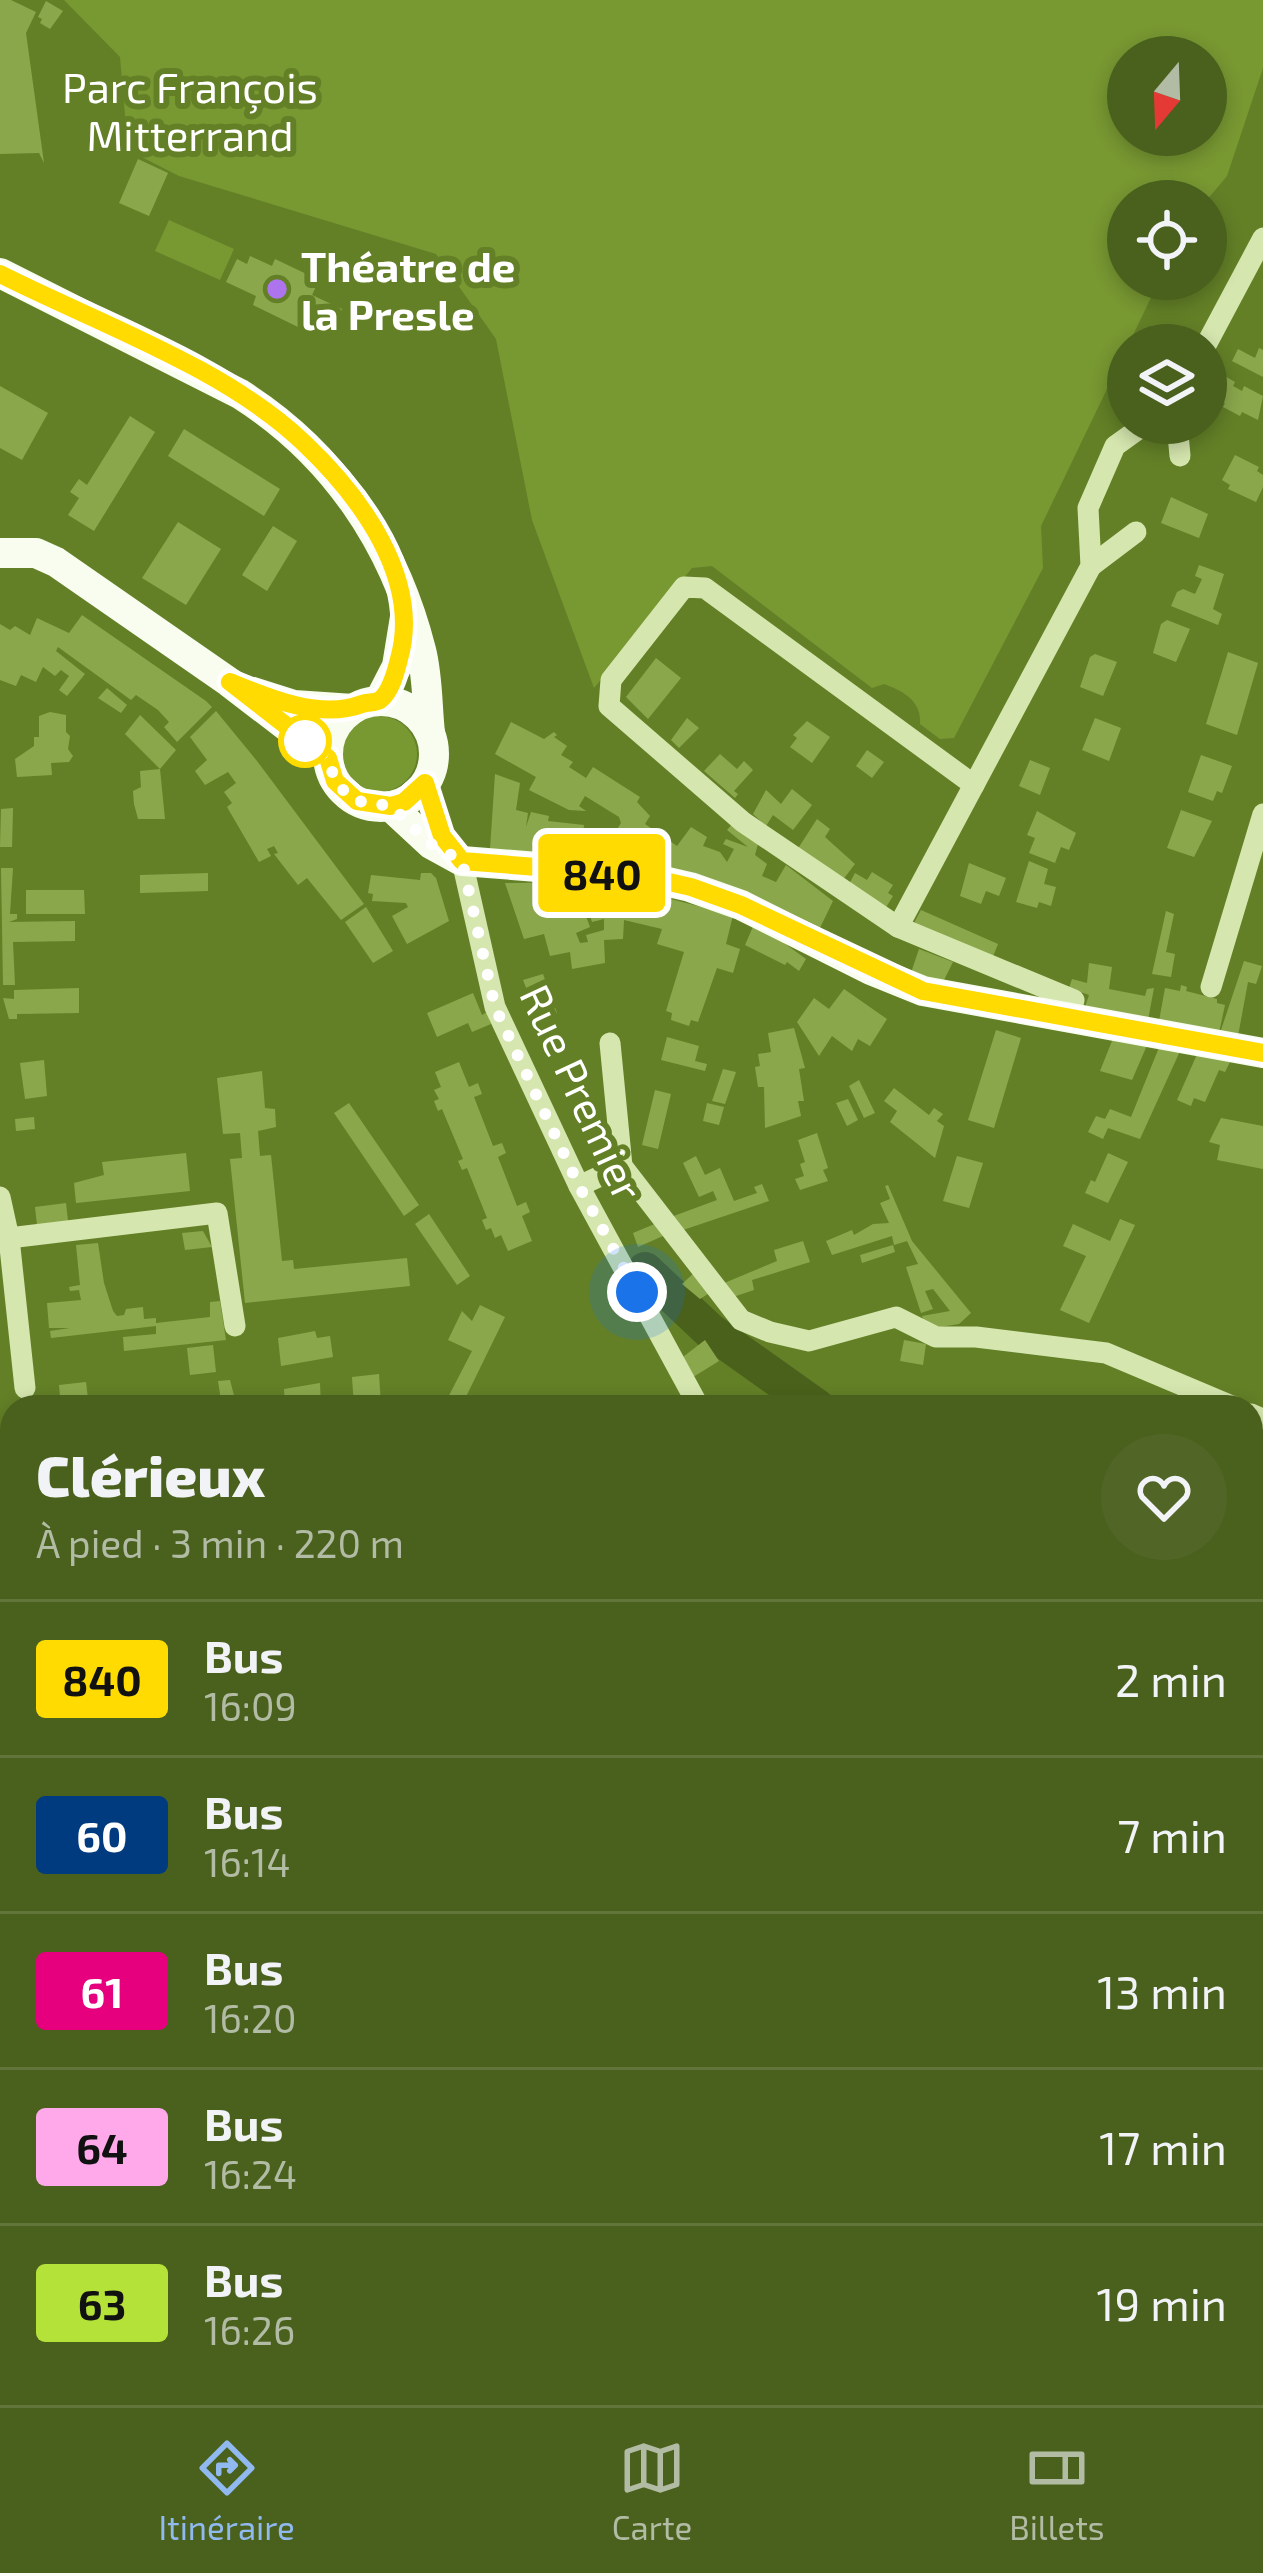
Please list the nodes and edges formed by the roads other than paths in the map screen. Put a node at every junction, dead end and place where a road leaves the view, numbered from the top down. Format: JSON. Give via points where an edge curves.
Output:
{"nodes":[{"id":1,"x":1263,"y":238,"type":"edge"},
{"id":2,"x":0,"y":273,"type":"edge"},
{"id":3,"x":1217,"y":324,"type":"edge"},
{"id":4,"x":1118,"y":444,"type":"edge"},
{"id":5,"x":1179,"y":444,"type":"edge"},
{"id":6,"x":1180,"y":456,"type":"dead end"},
{"id":7,"x":1136,"y":532,"type":"dead end"},
{"id":8,"x":0,"y":553,"type":"edge"},
{"id":9,"x":1091,"y":566,"type":"junction"},
{"id":10,"x":0,"y":573,"type":"edge"},
{"id":11,"x":103,"y":598,"type":"junction"},
{"id":12,"x":405,"y":605,"type":"junction"},
{"id":13,"x":230,"y":682,"type":"junction"},
{"id":14,"x":366,"y":705,"type":"junction"},
{"id":15,"x":430,"y":733,"type":"junction"},
{"id":16,"x":328,"y":758,"type":"junction"},
{"id":17,"x":425,"y":783,"type":"junction"},
{"id":18,"x":974,"y":784,"type":"junction"},
{"id":19,"x":391,"y":806,"type":"junction"},
{"id":20,"x":1263,"y":814,"type":"edge"},
{"id":21,"x":462,"y":861,"type":"junction"},
{"id":22,"x":898,"y":927,"type":"junction"},
{"id":23,"x":1211,"y":987,"type":"dead end"},
{"id":24,"x":1070,"y":1018,"type":"junction"},
{"id":25,"x":610,"y":1043,"type":"dead end"},
{"id":26,"x":1263,"y":1053,"type":"edge"},
{"id":27,"x":622,"y":1166,"type":"junction"},
{"id":28,"x":579,"y":1186,"type":"junction"},
{"id":29,"x":0,"y":1197,"type":"edge"},
{"id":30,"x":9,"y":1238,"type":"junction"},
{"id":31,"x":236,"y":1326,"type":"dead end"},
{"id":32,"x":25,"y":1388,"type":"dead end"},
{"id":33,"x":692,"y":1395,"type":"edge"},
{"id":34,"x":1206,"y":1395,"type":"edge"}],
"edges":[{"from":1,"to":3,"type":"street"},
{"from":2,"to":12,"type":"main road","via":[[240,394],[301,440],[367,520]]},
{"from":4,"to":9,"type":"street","via":[[1088,508]]},
{"from":5,"to":6,"type":"street"},
{"from":7,"to":9,"type":"street"},
{"from":8,"to":11,"type":"main road","via":[[48,557]]},
{"from":9,"to":18,"type":"street"},
{"from":10,"to":11,"type":"main road","via":[[33,574]]},
{"from":11,"to":13,"type":"main road"},
{"from":12,"to":14,"type":"main road","via":[[398,666]]},
{"from":12,"to":15,"type":"main road","via":[[422,652]]},
{"from":13,"to":14,"type":"main road","via":[[294,705]]},
{"from":13,"to":16,"type":"main road"},
{"from":14,"to":15,"type":"main road","via":[[410,709]]},
{"from":14,"to":16,"type":"main road","via":[[334,730]]},
{"from":15,"to":17,"type":"main road","via":[[434,759]]},
{"from":16,"to":19,"type":"main road","via":[[335,781],[357,801]]},
{"from":17,"to":19,"type":"main road"},
{"from":17,"to":21,"type":"main road","via":[[442,836]]},
{"from":18,"to":22,"type":"street"},
{"from":18,"to":22,"type":"street","via":[[705,588],[684,586],[610,680],[609,706],[743,822]]},
{"from":19,"to":21,"type":"main road"},
{"from":20,"to":23,"type":"street"},
{"from":21,"to":24,"type":"main road","via":[[691,887],[923,991]]},
{"from":21,"to":28,"type":"street","name":"Rue Premier","via":[[495,1007]]},
{"from":22,"to":24,"type":"street","via":[[1074,1000]]},
{"from":24,"to":26,"type":"main road"},
{"from":25,"to":27,"type":"street"},
{"from":27,"to":28,"type":"street"},
{"from":27,"to":34,"type":"street","via":[[741,1319],[770,1332],[809,1341],[896,1316],[936,1337],[1106,1353]]},
{"from":28,"to":33,"type":"street","name":"Rue Premier"},
{"from":29,"to":30,"type":"street"},
{"from":30,"to":31,"type":"street","via":[[217,1213]]},
{"from":30,"to":32,"type":"street"}]}
